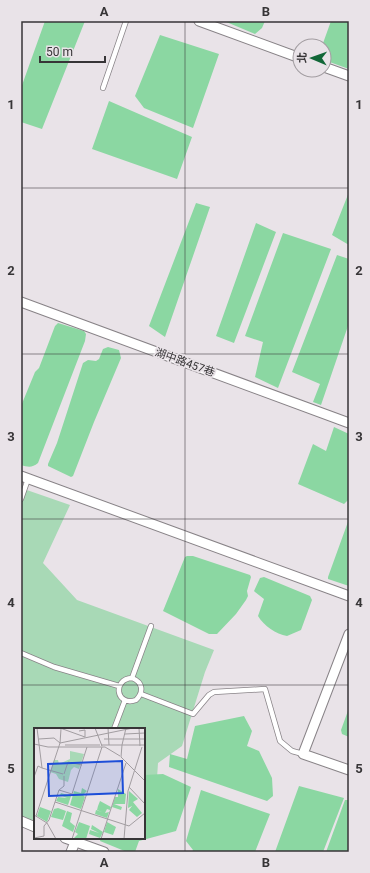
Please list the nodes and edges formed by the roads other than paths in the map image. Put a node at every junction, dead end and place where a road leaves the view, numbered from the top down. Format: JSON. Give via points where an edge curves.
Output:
{"nodes":[{"id":1,"x":126,"y":21,"type":"edge"},
{"id":2,"x":198,"y":21,"type":"edge"},
{"id":3,"x":292,"y":55,"type":"edge"},
{"id":4,"x":332,"y":70,"type":"edge"},
{"id":5,"x":349,"y":76,"type":"edge"},
{"id":6,"x":103,"y":88,"type":"dead end"},
{"id":7,"x":21,"y":302,"type":"edge"},
{"id":8,"x":349,"y":423,"type":"edge"},
{"id":9,"x":25,"y":478,"type":"edge"},
{"id":10,"x":21,"y":499,"type":"edge"},
{"id":11,"x":349,"y":596,"type":"edge"},
{"id":12,"x":151,"y":626,"type":"dead end"},
{"id":13,"x":349,"y":634,"type":"edge"},
{"id":14,"x":21,"y":653,"type":"edge"},
{"id":15,"x":132,"y":678,"type":"junction"},
{"id":16,"x":119,"y":686,"type":"junction"},
{"id":17,"x":141,"y":694,"type":"junction"},
{"id":18,"x":125,"y":700,"type":"junction"},
{"id":19,"x":114,"y":728,"type":"edge"},
{"id":20,"x":304,"y":754,"type":"junction"},
{"id":21,"x":349,"y":770,"type":"edge"},
{"id":22,"x":21,"y":821,"type":"edge"},
{"id":23,"x":34,"y":827,"type":"edge"},
{"id":24,"x":76,"y":840,"type":"edge"},
{"id":25,"x":71,"y":852,"type":"edge"},
{"id":26,"x":104,"y":852,"type":"edge"}],
"edges":[{"from":1,"to":6,"type":"lane"},
{"from":2,"to":3,"type":"street"},
{"from":4,"to":5,"type":"street"},
{"from":7,"to":8,"type":"street","name":"湖中路457巷"},
{"from":9,"to":10,"type":"lane"},
{"from":9,"to":11,"type":"street"},
{"from":12,"to":15,"type":"lane"},
{"from":13,"to":20,"type":"street"},
{"from":14,"to":16,"type":"lane","via":[[54,667]]},
{"from":15,"to":16,"type":"lane","via":[[124,680]]},
{"from":15,"to":17,"type":"lane","via":[[141,686]]},
{"from":16,"to":18,"type":"lane","via":[[119,694]]},
{"from":17,"to":18,"type":"lane","via":[[136,700]]},
{"from":17,"to":20,"type":"lane","via":[[193,714],[214,692],[265,689],[280,741],[292,751]]},
{"from":18,"to":19,"type":"lane"},
{"from":20,"to":21,"type":"street"},
{"from":22,"to":23,"type":"street"},
{"from":24,"to":25,"type":"street"},
{"from":24,"to":26,"type":"street"}]}
